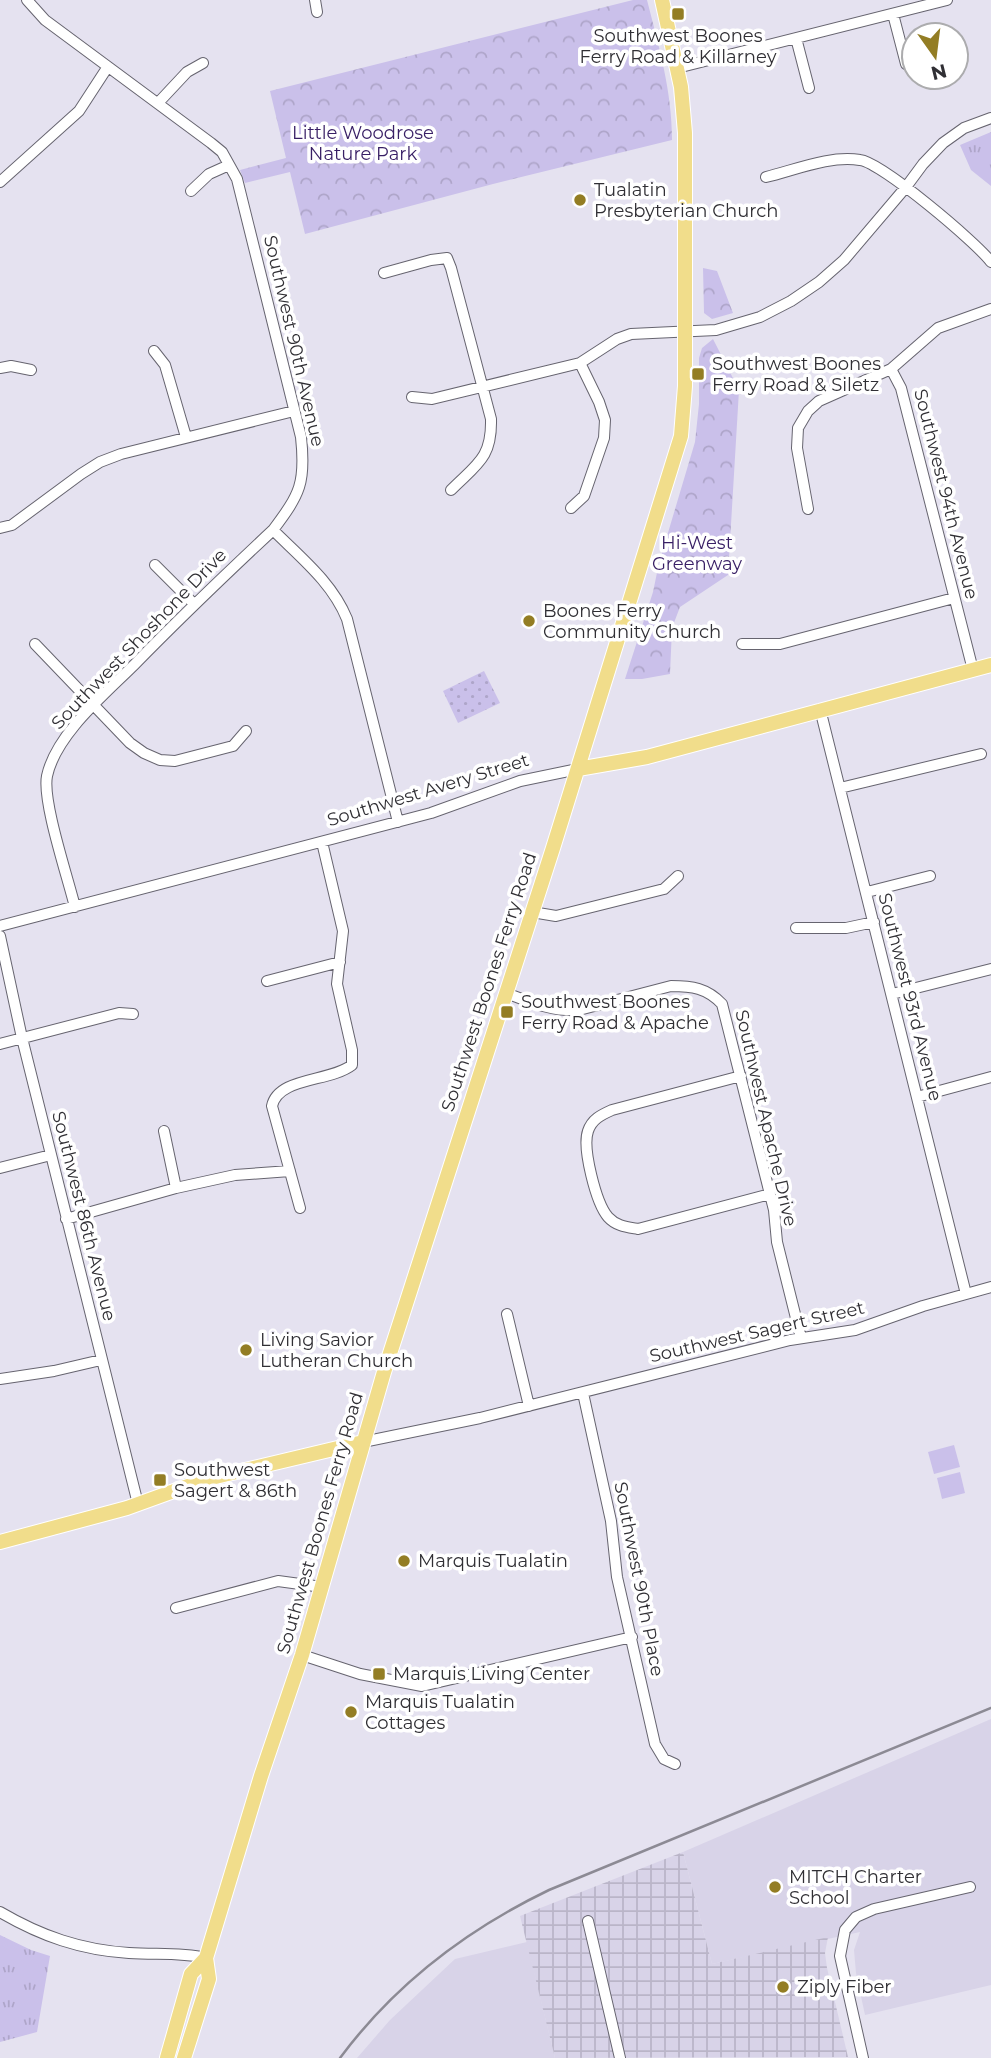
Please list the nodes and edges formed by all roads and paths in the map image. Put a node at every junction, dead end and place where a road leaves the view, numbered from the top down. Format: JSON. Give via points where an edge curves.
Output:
{"nodes":[{"id":1,"x":27,"y":0,"type":"edge"},
{"id":2,"x":662,"y":0,"type":"edge"},
{"id":3,"x":947,"y":0,"type":"edge"},
{"id":4,"x":893,"y":14,"type":"junction"},
{"id":5,"x":796,"y":38,"type":"junction"},
{"id":6,"x":900,"y":43,"type":"edge"},
{"id":7,"x":203,"y":63,"type":"dead end"},
{"id":8,"x":107,"y":68,"type":"junction"},
{"id":9,"x":677,"y":68,"type":"junction"},
{"id":10,"x":808,"y":88,"type":"dead end"},
{"id":11,"x":158,"y":103,"type":"junction"},
{"id":12,"x":991,"y":118,"type":"edge"},
{"id":13,"x":229,"y":165,"type":"junction"},
{"id":14,"x":766,"y":177,"type":"dead end"},
{"id":15,"x":0,"y":182,"type":"edge"},
{"id":16,"x":906,"y":187,"type":"junction"},
{"id":17,"x":191,"y":191,"type":"dead end"},
{"id":18,"x":991,"y":262,"type":"edge"},
{"id":19,"x":384,"y":273,"type":"dead end"},
{"id":20,"x":991,"y":309,"type":"edge"},
{"id":21,"x":684,"y":332,"type":"junction"},
{"id":22,"x":154,"y":351,"type":"dead end"},
{"id":23,"x":580,"y":363,"type":"junction"},
{"id":24,"x":0,"y":368,"type":"edge"},
{"id":25,"x":891,"y":369,"type":"junction"},
{"id":26,"x":31,"y":370,"type":"dead end"},
{"id":27,"x":482,"y":388,"type":"junction"},
{"id":28,"x":412,"y":397,"type":"dead end"},
{"id":29,"x":295,"y":411,"type":"junction"},
{"id":30,"x":186,"y":438,"type":"junction"},
{"id":31,"x":451,"y":490,"type":"dead end"},
{"id":32,"x":571,"y":508,"type":"dead end"},
{"id":33,"x":808,"y":509,"type":"dead end"},
{"id":34,"x":0,"y":528,"type":"edge"},
{"id":35,"x":273,"y":530,"type":"junction"},
{"id":36,"x":155,"y":565,"type":"dead end"},
{"id":37,"x":954,"y":598,"type":"junction"},
{"id":38,"x":194,"y":604,"type":"junction"},
{"id":39,"x":35,"y":644,"type":"dead end"},
{"id":40,"x":742,"y":644,"type":"dead end"},
{"id":41,"x":991,"y":665,"type":"edge"},
{"id":42,"x":973,"y":670,"type":"junction"},
{"id":43,"x":93,"y":706,"type":"junction"},
{"id":44,"x":820,"y":709,"type":"junction"},
{"id":45,"x":246,"y":731,"type":"dead end"},
{"id":46,"x":981,"y":754,"type":"dead end"},
{"id":47,"x":578,"y":769,"type":"junction"},
{"id":48,"x":841,"y":788,"type":"junction"},
{"id":49,"x":398,"y":822,"type":"junction"},
{"id":50,"x":322,"y":842,"type":"junction"},
{"id":51,"x":678,"y":876,"type":"dead end"},
{"id":52,"x":930,"y":876,"type":"dead end"},
{"id":53,"x":867,"y":892,"type":"junction"},
{"id":54,"x":75,"y":906,"type":"junction"},
{"id":55,"x":532,"y":912,"type":"junction"},
{"id":56,"x":874,"y":922,"type":"junction"},
{"id":57,"x":0,"y":926,"type":"edge"},
{"id":58,"x":796,"y":928,"type":"dead end"},
{"id":59,"x":0,"y":936,"type":"edge"},
{"id":60,"x":340,"y":962,"type":"junction"},
{"id":61,"x":991,"y":969,"type":"edge"},
{"id":62,"x":267,"y":981,"type":"dead end"},
{"id":63,"x":506,"y":993,"type":"junction"},
{"id":64,"x":892,"y":994,"type":"junction"},
{"id":65,"x":133,"y":1014,"type":"dead end"},
{"id":66,"x":22,"y":1038,"type":"junction"},
{"id":67,"x":0,"y":1044,"type":"edge"},
{"id":68,"x":741,"y":1076,"type":"junction"},
{"id":69,"x":991,"y":1077,"type":"edge"},
{"id":70,"x":917,"y":1097,"type":"junction"},
{"id":71,"x":164,"y":1130,"type":"dead end"},
{"id":72,"x":51,"y":1155,"type":"junction"},
{"id":73,"x":0,"y":1168,"type":"edge"},
{"id":74,"x":290,"y":1171,"type":"junction"},
{"id":75,"x":176,"y":1188,"type":"junction"},
{"id":76,"x":770,"y":1194,"type":"junction"},
{"id":77,"x":300,"y":1208,"type":"dead end"},
{"id":78,"x":66,"y":1219,"type":"junction"},
{"id":79,"x":991,"y":1287,"type":"edge"},
{"id":80,"x":966,"y":1294,"type":"junction"},
{"id":81,"x":507,"y":1314,"type":"dead end"},
{"id":82,"x":801,"y":1338,"type":"junction"},
{"id":83,"x":101,"y":1360,"type":"junction"},
{"id":84,"x":0,"y":1379,"type":"edge"},
{"id":85,"x":583,"y":1393,"type":"junction"},
{"id":86,"x":528,"y":1406,"type":"junction"},
{"id":87,"x":363,"y":1442,"type":"junction"},
{"id":88,"x":138,"y":1504,"type":"junction"},
{"id":89,"x":0,"y":1542,"type":"edge"},
{"id":90,"x":322,"y":1587,"type":"junction"},
{"id":91,"x":176,"y":1608,"type":"dead end"},
{"id":92,"x":632,"y":1637,"type":"junction"},
{"id":93,"x":302,"y":1655,"type":"junction"},
{"id":94,"x":675,"y":1764,"type":"dead end"},
{"id":95,"x":970,"y":1887,"type":"dead end"},
{"id":96,"x":0,"y":1912,"type":"edge"},
{"id":97,"x":588,"y":1921,"type":"dead end"},
{"id":98,"x":206,"y":1958,"type":"junction"},
{"id":99,"x":167,"y":2058,"type":"edge"},
{"id":100,"x":184,"y":2058,"type":"edge"},
{"id":101,"x":620,"y":2058,"type":"edge"},
{"id":102,"x":863,"y":2058,"type":"edge"}],
"edges":[{"from":1,"to":8,"type":"street","name":"Southwest 90th Avenue","via":[[45,20]]},
{"from":2,"to":9,"type":"main road","name":"Southwest Boones Ferry Road"},
{"from":3,"to":4,"type":"street"},
{"from":4,"to":5,"type":"street"},
{"from":4,"to":6,"type":"street"},
{"from":5,"to":9,"type":"street"},
{"from":5,"to":10,"type":"street"},
{"from":7,"to":11,"type":"street","via":[[187,72]]},
{"from":8,"to":11,"type":"street","name":"Southwest 90th Avenue"},
{"from":8,"to":15,"type":"street","via":[[79,111]]},
{"from":9,"to":21,"type":"main road","name":"Southwest Boones Ferry Road","via":[[685,133]]},
{"from":11,"to":13,"type":"street","name":"Southwest 90th Avenue","via":[[222,152]]},
{"from":12,"to":16,"type":"street","via":[[964,128],[943,143]]},
{"from":13,"to":17,"type":"street","via":[[209,174]]},
{"from":13,"to":29,"type":"street","name":"Southwest 90th Avenue","via":[[237,179]]},
{"from":14,"to":16,"type":"street","via":[[843,158],[864,160]]},
{"from":16,"to":18,"type":"street"},
{"from":16,"to":21,"type":"street","via":[[844,260],[791,301],[731,327]]},
{"from":19,"to":27,"type":"street","via":[[447,258]]},
{"from":20,"to":25,"type":"street","via":[[938,328]]},
{"from":21,"to":23,"type":"street","via":[[631,334]]},
{"from":21,"to":47,"type":"main road","name":"Southwest Boones Ferry Road","via":[[681,436]]},
{"from":22,"to":30,"type":"street","via":[[165,365]]},
{"from":23,"to":27,"type":"street"},
{"from":23,"to":32,"type":"street","via":[[605,420],[604,438],[584,496]]},
{"from":24,"to":26,"type":"street"},
{"from":25,"to":33,"type":"street","via":[[819,401],[808,411],[798,428],[797,448]]},
{"from":25,"to":37,"type":"street","name":"Southwest 94th Avenue","via":[[901,388]]},
{"from":27,"to":28,"type":"street","via":[[432,399]]},
{"from":27,"to":31,"type":"street","via":[[491,419],[487,453]]},
{"from":29,"to":30,"type":"street"},
{"from":29,"to":35,"type":"street","name":"Southwest 90th Avenue","via":[[303,462],[301,483],[295,501]]},
{"from":30,"to":34,"type":"street","via":[[100,462],[12,525]]},
{"from":35,"to":38,"type":"street","name":"Southwest Shoshone Drive"},
{"from":35,"to":49,"type":"street","via":[[339,601]]},
{"from":36,"to":38,"type":"street"},
{"from":37,"to":40,"type":"street","via":[[780,644]]},
{"from":37,"to":42,"type":"street","name":"Southwest 94th Avenue"},
{"from":38,"to":43,"type":"street","name":"Southwest Shoshone Drive"},
{"from":39,"to":43,"type":"street"},
{"from":41,"to":42,"type":"main road","name":"Southwest Avery Street"},
{"from":42,"to":44,"type":"main road","name":"Southwest Avery Street"},
{"from":43,"to":45,"type":"street","via":[[130,743],[160,760],[175,761],[233,746]]},
{"from":43,"to":54,"type":"street","name":"Southwest Shoshone Drive","via":[[63,740],[47,779],[48,801]]},
{"from":44,"to":47,"type":"main road","name":"Southwest Avery Street","via":[[647,757]]},
{"from":44,"to":48,"type":"street","name":"Southwest 93rd Avenue"},
{"from":46,"to":48,"type":"street"},
{"from":47,"to":49,"type":"street","name":"Southwest Avery Street","via":[[520,780]]},
{"from":47,"to":55,"type":"main road","name":"Southwest Boones Ferry Road"},
{"from":48,"to":53,"type":"street","name":"Southwest 93rd Avenue"},
{"from":49,"to":50,"type":"street","name":"Southwest Avery Street"},
{"from":50,"to":54,"type":"street","name":"Southwest Avery Street"},
{"from":50,"to":60,"type":"street","via":[[341,919]]},
{"from":51,"to":55,"type":"street","via":[[664,889],[556,916]]},
{"from":52,"to":53,"type":"street"},
{"from":53,"to":56,"type":"street","name":"Southwest 93rd Avenue"},
{"from":54,"to":57,"type":"street","name":"Southwest Avery Street"},
{"from":55,"to":63,"type":"main road","name":"Southwest Boones Ferry Road"},
{"from":56,"to":58,"type":"street","via":[[846,928]]},
{"from":56,"to":64,"type":"street","name":"Southwest 93rd Avenue"},
{"from":59,"to":66,"type":"street","name":"Southwest 86th Avenue"},
{"from":60,"to":62,"type":"street"},
{"from":60,"to":74,"type":"street","via":[[337,984],[352,1065],[341,1073],[283,1088],[274,1097],[272,1106]]},
{"from":61,"to":64,"type":"street"},
{"from":63,"to":68,"type":"street","name":"Southwest Apache Drive","via":[[565,1011],[671,986],[702,989],[722,1004]]},
{"from":63,"to":87,"type":"main road","name":"Southwest Boones Ferry Road"},
{"from":64,"to":70,"type":"street","name":"Southwest 93rd Avenue"},
{"from":65,"to":66,"type":"street","via":[[119,1013]]},
{"from":66,"to":67,"type":"street"},
{"from":66,"to":72,"type":"street","name":"Southwest 86th Avenue"},
{"from":68,"to":76,"type":"street","name":"Southwest Apache Drive"},
{"from":68,"to":76,"type":"street","via":[[597,1116],[588,1130],[586,1146],[600,1204],[620,1226],[638,1229]]},
{"from":69,"to":70,"type":"street"},
{"from":70,"to":80,"type":"street","name":"Southwest 93rd Avenue"},
{"from":71,"to":75,"type":"street"},
{"from":72,"to":73,"type":"street"},
{"from":72,"to":78,"type":"street","name":"Southwest 86th Avenue"},
{"from":74,"to":75,"type":"street","via":[[235,1175]]},
{"from":74,"to":77,"type":"street"},
{"from":75,"to":78,"type":"street"},
{"from":76,"to":82,"type":"street","name":"Southwest Apache Drive"},
{"from":78,"to":83,"type":"street","name":"Southwest 86th Avenue"},
{"from":79,"to":80,"type":"street","name":"Southwest Sagert Street"},
{"from":80,"to":82,"type":"street","name":"Southwest Sagert Street","via":[[855,1330]]},
{"from":81,"to":86,"type":"street"},
{"from":82,"to":85,"type":"street","name":"Southwest Sagert Street"},
{"from":83,"to":84,"type":"street"},
{"from":83,"to":88,"type":"street","name":"Southwest 86th Avenue"},
{"from":85,"to":86,"type":"street","name":"Southwest Sagert Street"},
{"from":85,"to":92,"type":"street","name":"Southwest 90th Place"},
{"from":86,"to":87,"type":"street","name":"Southwest Sagert Street"},
{"from":87,"to":88,"type":"main road","name":"Southwest Sagert Street","via":[[194,1483]]},
{"from":87,"to":90,"type":"main road","name":"Southwest Boones Ferry Road"},
{"from":88,"to":89,"type":"main road","name":"Southwest Sagert Street"},
{"from":90,"to":91,"type":"street","via":[[278,1581]]},
{"from":90,"to":93,"type":"main road","name":"Southwest Boones Ferry Road"},
{"from":92,"to":93,"type":"street","via":[[422,1686],[360,1674]]},
{"from":92,"to":94,"type":"street","name":"Southwest 90th Place","via":[[655,1744],[664,1759]]},
{"from":93,"to":98,"type":"main road","name":"Southwest Boones Ferry Road"},
{"from":95,"to":102,"type":"street","via":[[874,1909],[856,1917],[845,1930],[840,1956]]},
{"from":96,"to":98,"type":"street","via":[[46,1937],[85,1948]]},
{"from":97,"to":101,"type":"street"},
{"from":98,"to":99,"type":"main road","name":"Southwest Boones Ferry Road","via":[[191,1974]]},
{"from":98,"to":100,"type":"main road","name":"Southwest Boones Ferry Road","via":[[209,1979]]}]}
